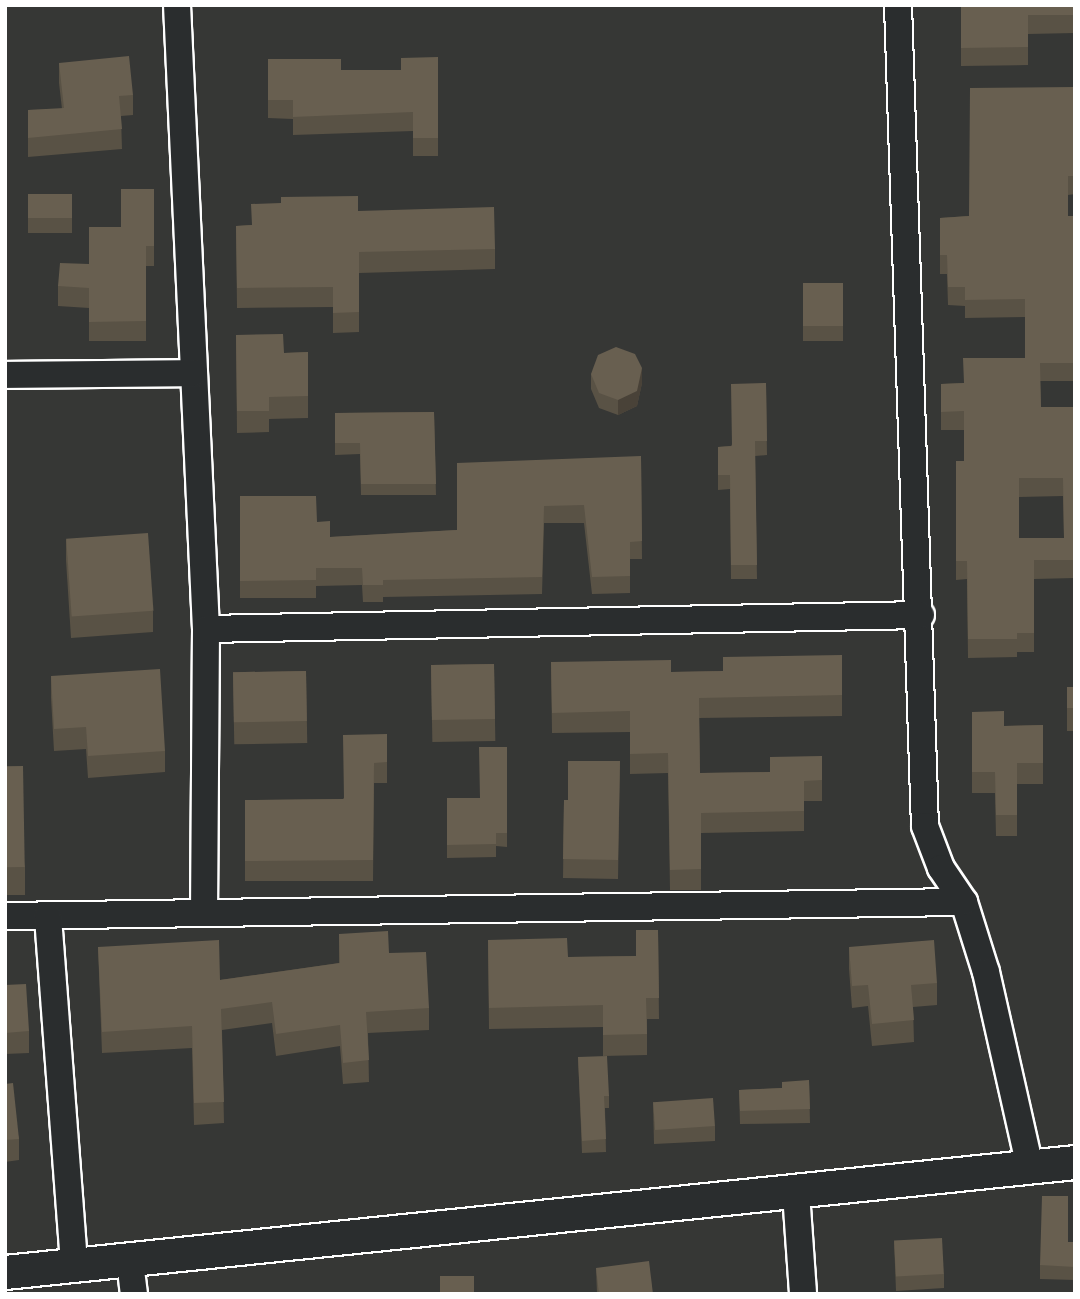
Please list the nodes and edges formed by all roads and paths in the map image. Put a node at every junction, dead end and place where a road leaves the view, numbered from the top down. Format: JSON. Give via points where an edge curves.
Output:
{"nodes":[{"id":1,"x":177,"y":5,"type":"edge"},
{"id":2,"x":898,"y":5,"type":"edge"},
{"id":3,"x":194,"y":373,"type":"junction"},
{"id":4,"x":5,"y":375,"type":"edge"},
{"id":5,"x":920,"y":615,"type":"junction"},
{"id":6,"x":206,"y":629,"type":"junction"},
{"id":7,"x":964,"y":902,"type":"junction"},
{"id":8,"x":204,"y":910,"type":"junction"},
{"id":9,"x":5,"y":916,"type":"edge"},
{"id":10,"x":47,"y":917,"type":"junction"},
{"id":11,"x":1075,"y":1162,"type":"edge"},
{"id":12,"x":1030,"y":1167,"type":"junction"},
{"id":13,"x":796,"y":1193,"type":"junction"},
{"id":14,"x":74,"y":1264,"type":"junction"},
{"id":15,"x":5,"y":1272,"type":"edge"},
{"id":16,"x":132,"y":1278,"type":"edge"},
{"id":17,"x":803,"y":1294,"type":"edge"}],
"edges":[{"from":1,"to":3,"type":"street"},
{"from":2,"to":5,"type":"street"},
{"from":3,"to":4,"type":"street"},
{"from":3,"to":6,"type":"street"},
{"from":5,"to":6,"type":"street"},
{"from":5,"to":7,"type":"street","via":[[925,826],[941,867]]},
{"from":6,"to":8,"type":"street"},
{"from":7,"to":8,"type":"street"},
{"from":7,"to":12,"type":"street","via":[[986,972]]},
{"from":8,"to":10,"type":"street"},
{"from":9,"to":10,"type":"street"},
{"from":10,"to":14,"type":"street"},
{"from":11,"to":12,"type":"street"},
{"from":12,"to":13,"type":"street"},
{"from":13,"to":16,"type":"street"},
{"from":13,"to":17,"type":"street"},
{"from":14,"to":15,"type":"street"},
{"from":14,"to":16,"type":"street"}]}
